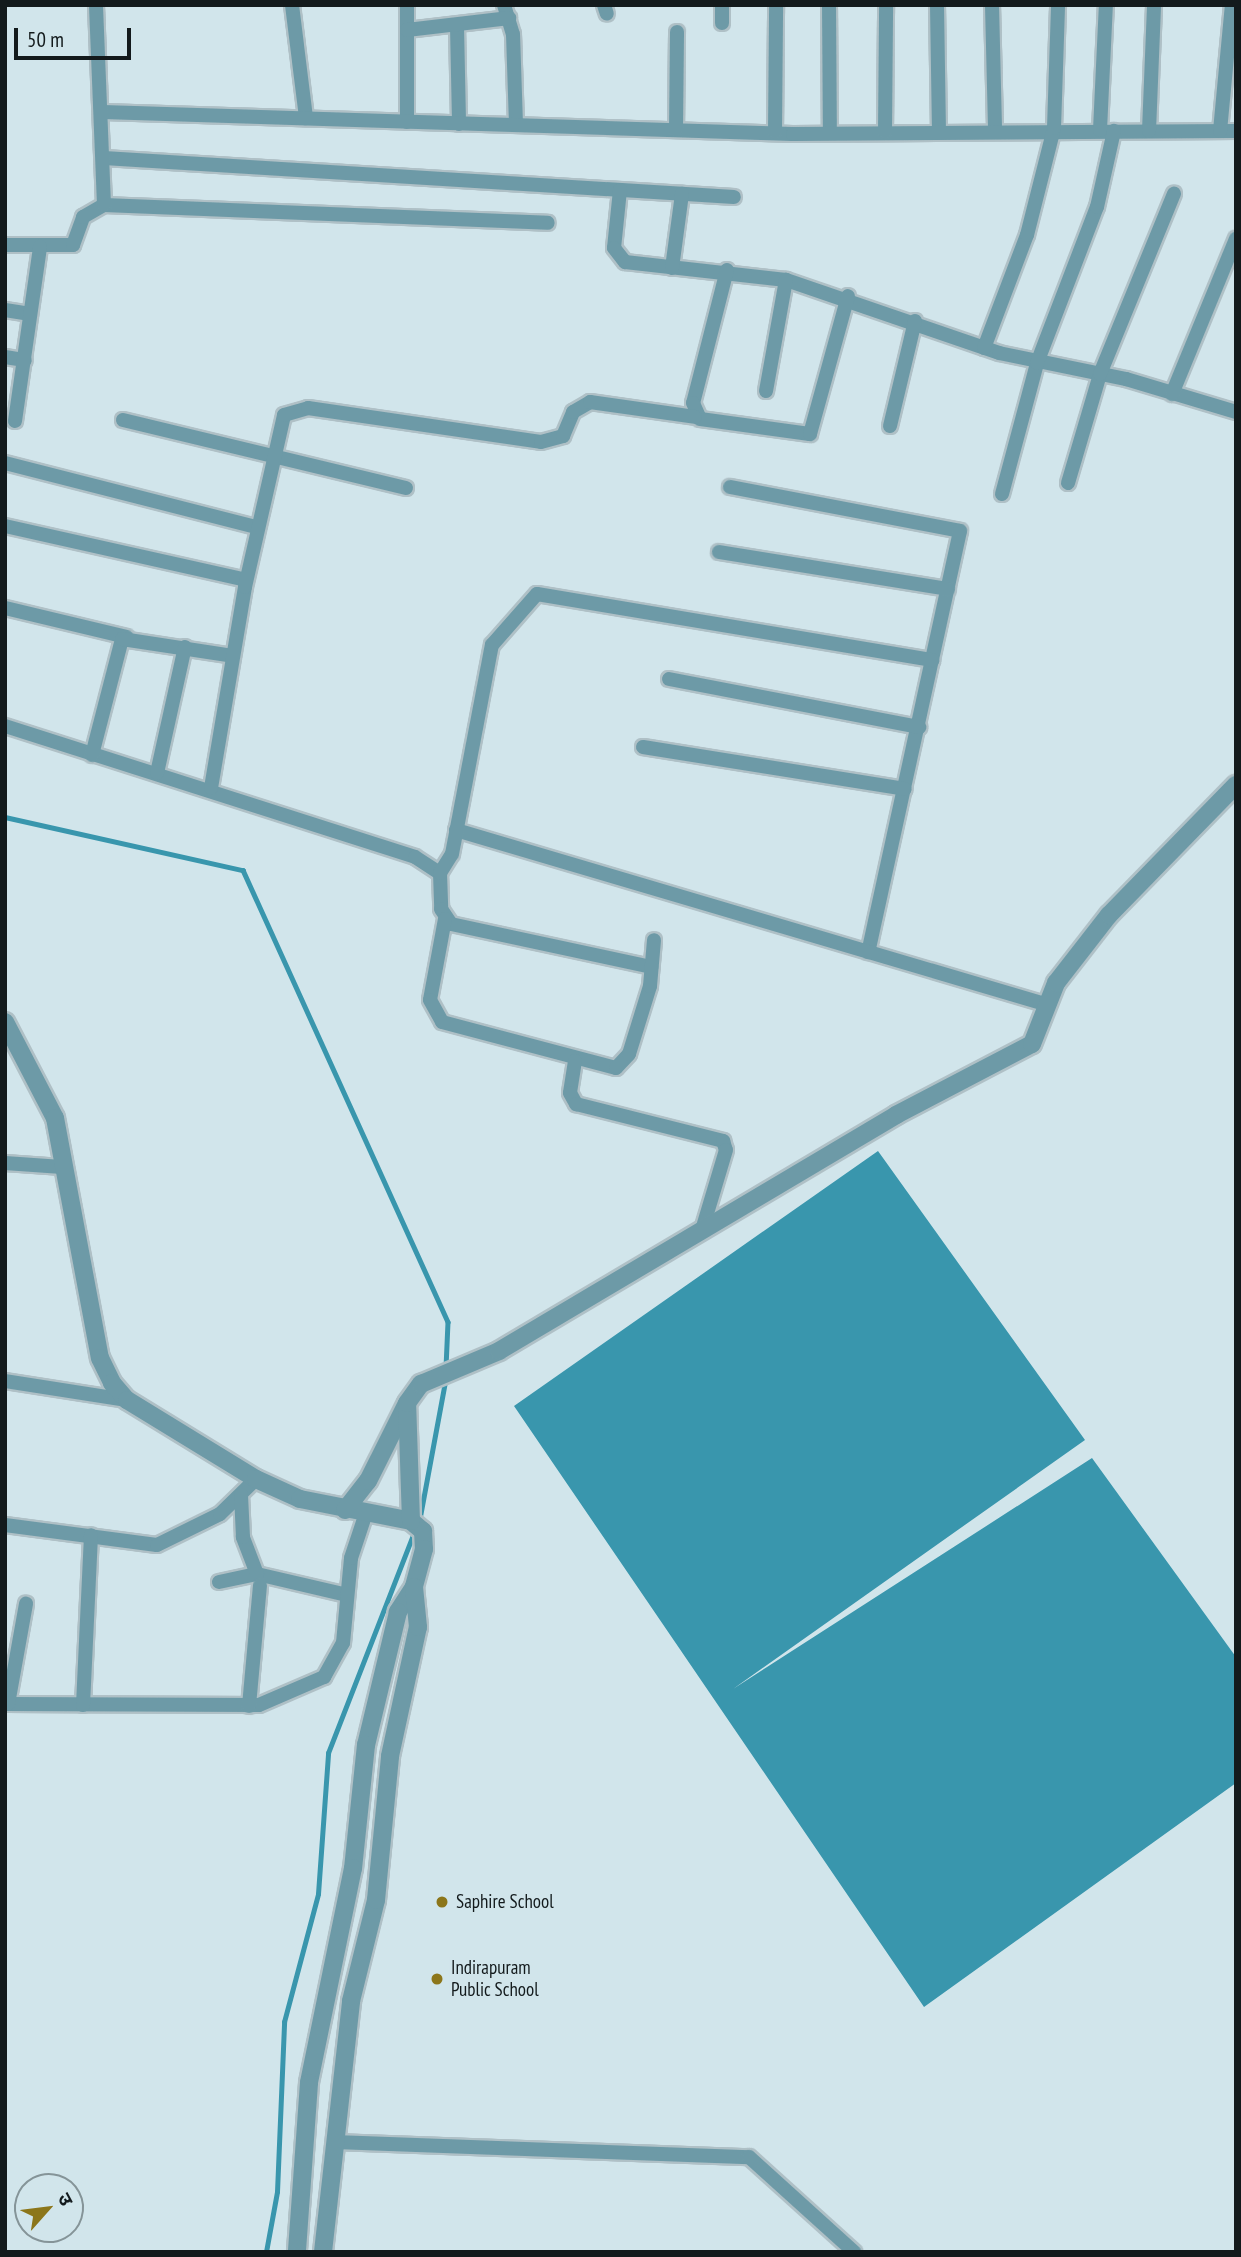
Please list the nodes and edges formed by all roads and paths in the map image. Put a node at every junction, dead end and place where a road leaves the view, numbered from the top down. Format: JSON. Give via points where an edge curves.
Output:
{"nodes":[{"id":1,"x":96,"y":5,"type":"edge"},
{"id":2,"x":292,"y":5,"type":"edge"},
{"id":3,"x":407,"y":5,"type":"edge"},
{"id":4,"x":722,"y":5,"type":"edge"},
{"id":5,"x":776,"y":5,"type":"edge"},
{"id":6,"x":830,"y":5,"type":"edge"},
{"id":7,"x":886,"y":5,"type":"edge"},
{"id":8,"x":936,"y":5,"type":"edge"},
{"id":9,"x":992,"y":5,"type":"edge"},
{"id":10,"x":1058,"y":5,"type":"edge"},
{"id":11,"x":1106,"y":5,"type":"edge"},
{"id":12,"x":1154,"y":5,"type":"edge"},
{"id":13,"x":1232,"y":5,"type":"edge"},
{"id":14,"x":507,"y":12,"type":"edge"},
{"id":15,"x":722,"y":23,"type":"dead end"},
{"id":16,"x":457,"y":26,"type":"junction"},
{"id":17,"x":407,"y":30,"type":"junction"},
{"id":18,"x":677,"y":32,"type":"dead end"},
{"id":19,"x":103,"y":112,"type":"junction"},
{"id":20,"x":306,"y":118,"type":"junction"},
{"id":21,"x":407,"y":122,"type":"junction"},
{"id":22,"x":516,"y":123,"type":"junction"},
{"id":23,"x":459,"y":124,"type":"junction"},
{"id":24,"x":1055,"y":128,"type":"junction"},
{"id":25,"x":995,"y":129,"type":"junction"},
{"id":26,"x":676,"y":130,"type":"junction"},
{"id":27,"x":1107,"y":130,"type":"junction"},
{"id":28,"x":939,"y":131,"type":"junction"},
{"id":29,"x":1149,"y":131,"type":"junction"},
{"id":30,"x":1220,"y":131,"type":"junction"},
{"id":31,"x":1236,"y":131,"type":"edge"},
{"id":32,"x":775,"y":132,"type":"junction"},
{"id":33,"x":886,"y":132,"type":"junction"},
{"id":34,"x":830,"y":133,"type":"junction"},
{"id":35,"x":104,"y":158,"type":"junction"},
{"id":36,"x":620,"y":190,"type":"junction"},
{"id":37,"x":682,"y":194,"type":"junction"},
{"id":38,"x":1174,"y":194,"type":"dead end"},
{"id":39,"x":734,"y":197,"type":"dead end"},
{"id":40,"x":104,"y":205,"type":"junction"},
{"id":41,"x":548,"y":223,"type":"dead end"},
{"id":42,"x":1236,"y":239,"type":"edge"},
{"id":43,"x":5,"y":245,"type":"edge"},
{"id":44,"x":40,"y":247,"type":"junction"},
{"id":45,"x":672,"y":268,"type":"junction"},
{"id":46,"x":727,"y":270,"type":"junction"},
{"id":47,"x":786,"y":280,"type":"junction"},
{"id":48,"x":848,"y":296,"type":"junction"},
{"id":49,"x":5,"y":310,"type":"edge"},
{"id":50,"x":29,"y":314,"type":"junction"},
{"id":51,"x":915,"y":321,"type":"junction"},
{"id":52,"x":984,"y":348,"type":"junction"},
{"id":53,"x":5,"y":357,"type":"edge"},
{"id":54,"x":25,"y":360,"type":"junction"},
{"id":55,"x":1037,"y":363,"type":"junction"},
{"id":56,"x":1100,"y":374,"type":"junction"},
{"id":57,"x":766,"y":391,"type":"dead end"},
{"id":58,"x":1172,"y":394,"type":"junction"},
{"id":59,"x":1236,"y":412,"type":"edge"},
{"id":60,"x":695,"y":416,"type":"junction"},
{"id":61,"x":123,"y":420,"type":"dead end"},
{"id":62,"x":15,"y":421,"type":"dead end"},
{"id":63,"x":891,"y":426,"type":"dead end"},
{"id":64,"x":271,"y":460,"type":"junction"},
{"id":65,"x":5,"y":463,"type":"edge"},
{"id":66,"x":1068,"y":483,"type":"dead end"},
{"id":67,"x":730,"y":487,"type":"dead end"},
{"id":68,"x":406,"y":488,"type":"dead end"},
{"id":69,"x":1002,"y":494,"type":"dead end"},
{"id":70,"x":5,"y":526,"type":"edge"},
{"id":71,"x":257,"y":527,"type":"junction"},
{"id":72,"x":719,"y":552,"type":"dead end"},
{"id":73,"x":246,"y":580,"type":"junction"},
{"id":74,"x":948,"y":589,"type":"junction"},
{"id":75,"x":5,"y":608,"type":"edge"},
{"id":76,"x":127,"y":637,"type":"junction"},
{"id":77,"x":185,"y":647,"type":"junction"},
{"id":78,"x":233,"y":656,"type":"junction"},
{"id":79,"x":933,"y":660,"type":"junction"},
{"id":80,"x":669,"y":679,"type":"dead end"},
{"id":81,"x":5,"y":726,"type":"edge"},
{"id":82,"x":919,"y":727,"type":"junction"},
{"id":83,"x":643,"y":747,"type":"dead end"},
{"id":84,"x":93,"y":755,"type":"junction"},
{"id":85,"x":157,"y":773,"type":"junction"},
{"id":86,"x":1236,"y":785,"type":"edge"},
{"id":87,"x":211,"y":788,"type":"junction"},
{"id":88,"x":905,"y":789,"type":"junction"},
{"id":89,"x":456,"y":830,"type":"junction"},
{"id":90,"x":440,"y":873,"type":"junction"},
{"id":91,"x":445,"y":919,"type":"junction"},
{"id":92,"x":654,"y":940,"type":"dead end"},
{"id":93,"x":868,"y":952,"type":"junction"},
{"id":94,"x":651,"y":967,"type":"junction"},
{"id":95,"x":1045,"y":1004,"type":"junction"},
{"id":96,"x":5,"y":1023,"type":"edge"},
{"id":97,"x":575,"y":1061,"type":"junction"},
{"id":98,"x":5,"y":1163,"type":"edge"},
{"id":99,"x":62,"y":1167,"type":"junction"},
{"id":100,"x":702,"y":1230,"type":"junction"},
{"id":101,"x":5,"y":1381,"type":"edge"},
{"id":102,"x":127,"y":1400,"type":"junction"},
{"id":103,"x":407,"y":1403,"type":"junction"},
{"id":104,"x":256,"y":1479,"type":"junction"},
{"id":105,"x":241,"y":1495,"type":"junction"},
{"id":106,"x":345,"y":1510,"type":"junction"},
{"id":107,"x":365,"y":1516,"type":"junction"},
{"id":108,"x":5,"y":1525,"type":"edge"},
{"id":109,"x":417,"y":1526,"type":"junction"},
{"id":110,"x":91,"y":1535,"type":"junction"},
{"id":111,"x":258,"y":1580,"type":"junction"},
{"id":112,"x":219,"y":1582,"type":"dead end"},
{"id":113,"x":414,"y":1587,"type":"junction"},
{"id":114,"x":348,"y":1595,"type":"junction"},
{"id":115,"x":26,"y":1604,"type":"dead end"},
{"id":116,"x":7,"y":1704,"type":"edge"},
{"id":117,"x":83,"y":1705,"type":"junction"},
{"id":118,"x":249,"y":1706,"type":"junction"},
{"id":119,"x":335,"y":2142,"type":"junction"},
{"id":120,"x":297,"y":2252,"type":"edge"},
{"id":121,"x":323,"y":2252,"type":"edge"},
{"id":122,"x":854,"y":2252,"type":"edge"}],
"edges":[{"from":1,"to":19,"type":"street"},
{"from":2,"to":20,"type":"street"},
{"from":3,"to":17,"type":"street"},
{"from":4,"to":15,"type":"street"},
{"from":5,"to":32,"type":"street"},
{"from":6,"to":34,"type":"street"},
{"from":7,"to":33,"type":"street"},
{"from":8,"to":28,"type":"street"},
{"from":9,"to":25,"type":"street"},
{"from":10,"to":24,"type":"street"},
{"from":11,"to":27,"type":"street"},
{"from":12,"to":29,"type":"street"},
{"from":13,"to":30,"type":"street"},
{"from":14,"to":16,"type":"street"},
{"from":14,"to":22,"type":"street"},
{"from":16,"to":17,"type":"street"},
{"from":16,"to":23,"type":"street"},
{"from":17,"to":21,"type":"street"},
{"from":18,"to":26,"type":"street"},
{"from":19,"to":20,"type":"street"},
{"from":19,"to":35,"type":"street"},
{"from":20,"to":21,"type":"street"},
{"from":21,"to":23,"type":"street"},
{"from":22,"to":23,"type":"street"},
{"from":22,"to":26,"type":"street"},
{"from":24,"to":25,"type":"street"},
{"from":24,"to":27,"type":"street"},
{"from":24,"to":52,"type":"street","via":[[1027,235]]},
{"from":25,"to":28,"type":"street"},
{"from":26,"to":32,"type":"street"},
{"from":27,"to":29,"type":"street"},
{"from":27,"to":55,"type":"street","via":[[1097,207]]},
{"from":28,"to":33,"type":"street"},
{"from":29,"to":30,"type":"street"},
{"from":30,"to":31,"type":"street"},
{"from":32,"to":34,"type":"street"},
{"from":33,"to":34,"type":"street"},
{"from":35,"to":36,"type":"street"},
{"from":35,"to":40,"type":"street"},
{"from":36,"to":37,"type":"street"},
{"from":36,"to":45,"type":"street","via":[[617,258]]},
{"from":37,"to":39,"type":"street"},
{"from":37,"to":45,"type":"street"},
{"from":38,"to":56,"type":"street"},
{"from":40,"to":41,"type":"street"},
{"from":40,"to":44,"type":"street","via":[[83,217],[73,246]]},
{"from":42,"to":58,"type":"street"},
{"from":43,"to":44,"type":"street"},
{"from":44,"to":50,"type":"street"},
{"from":45,"to":46,"type":"street"},
{"from":46,"to":47,"type":"street"},
{"from":46,"to":60,"type":"street","via":[[693,402]]},
{"from":47,"to":48,"type":"street"},
{"from":47,"to":57,"type":"street"},
{"from":48,"to":51,"type":"street"},
{"from":48,"to":60,"type":"street","via":[[810,434]]},
{"from":49,"to":50,"type":"street"},
{"from":50,"to":54,"type":"street"},
{"from":51,"to":52,"type":"street"},
{"from":51,"to":63,"type":"street"},
{"from":52,"to":55,"type":"street"},
{"from":53,"to":54,"type":"street"},
{"from":54,"to":62,"type":"street"},
{"from":55,"to":56,"type":"street"},
{"from":55,"to":69,"type":"street"},
{"from":56,"to":58,"type":"street"},
{"from":56,"to":66,"type":"street"},
{"from":58,"to":59,"type":"street"},
{"from":60,"to":64,"type":"street","via":[[590,402],[573,412],[563,436],[541,442],[294,408],[284,415]]},
{"from":61,"to":64,"type":"street"},
{"from":64,"to":68,"type":"street"},
{"from":64,"to":71,"type":"street"},
{"from":65,"to":71,"type":"street"},
{"from":67,"to":74,"type":"street","via":[[960,531]]},
{"from":70,"to":73,"type":"street"},
{"from":71,"to":73,"type":"street"},
{"from":72,"to":74,"type":"street"},
{"from":73,"to":78,"type":"street"},
{"from":74,"to":79,"type":"street"},
{"from":75,"to":76,"type":"street"},
{"from":76,"to":77,"type":"street"},
{"from":76,"to":84,"type":"street","via":[[118,645]]},
{"from":77,"to":78,"type":"street"},
{"from":77,"to":85,"type":"street"},
{"from":78,"to":87,"type":"street"},
{"from":79,"to":82,"type":"street"},
{"from":79,"to":89,"type":"street","via":[[537,593],[492,645]]},
{"from":80,"to":82,"type":"street"},
{"from":81,"to":84,"type":"street"},
{"from":82,"to":88,"type":"street"},
{"from":83,"to":88,"type":"street"},
{"from":84,"to":85,"type":"street"},
{"from":85,"to":87,"type":"street"},
{"from":86,"to":95,"type":"street","via":[[1141,876]]},
{"from":87,"to":90,"type":"street","via":[[415,857]]},
{"from":88,"to":93,"type":"street"},
{"from":89,"to":90,"type":"street"},
{"from":89,"to":93,"type":"street"},
{"from":90,"to":91,"type":"street"},
{"from":91,"to":94,"type":"street"},
{"from":91,"to":97,"type":"street","via":[[430,1000],[434,1015]]},
{"from":92,"to":94,"type":"street"},
{"from":93,"to":95,"type":"street"},
{"from":94,"to":97,"type":"street","via":[[622,1066]]},
{"from":95,"to":100,"type":"street","via":[[1032,1044],[950,1084]]},
{"from":96,"to":99,"type":"street","via":[[48,1096]]},
{"from":97,"to":100,"type":"street","via":[[570,1093],[576,1104],[723,1141],[726,1150]]},
{"from":98,"to":99,"type":"street"},
{"from":99,"to":102,"type":"street","via":[[100,1357]]},
{"from":100,"to":103,"type":"street","via":[[460,1371],[427,1380]]},
{"from":101,"to":102,"type":"street"},
{"from":102,"to":104,"type":"street"},
{"from":103,"to":106,"type":"street","via":[[368,1481]]},
{"from":103,"to":109,"type":"street"},
{"from":104,"to":105,"type":"street"},
{"from":104,"to":106,"type":"street"},
{"from":105,"to":110,"type":"street","via":[[170,1542]]},
{"from":105,"to":111,"type":"street","via":[[243,1537]]},
{"from":106,"to":107,"type":"street"},
{"from":107,"to":109,"type":"street"},
{"from":107,"to":114,"type":"street"},
{"from":108,"to":110,"type":"street"},
{"from":109,"to":113,"type":"street"},
{"from":110,"to":117,"type":"street"},
{"from":111,"to":112,"type":"street"},
{"from":111,"to":114,"type":"street"},
{"from":111,"to":118,"type":"street"},
{"from":113,"to":119,"type":"street","via":[[418,1627],[390,1756],[378,1888],[351,2001]]},
{"from":113,"to":120,"type":"street","via":[[398,1612],[366,1745],[354,1868],[309,2083]]},
{"from":114,"to":118,"type":"street","via":[[343,1643],[324,1677],[282,1699]]},
{"from":115,"to":116,"type":"street"},
{"from":116,"to":117,"type":"street"},
{"from":117,"to":118,"type":"street"},
{"from":119,"to":121,"type":"street"},
{"from":119,"to":122,"type":"street","via":[[749,2157]]}]}
